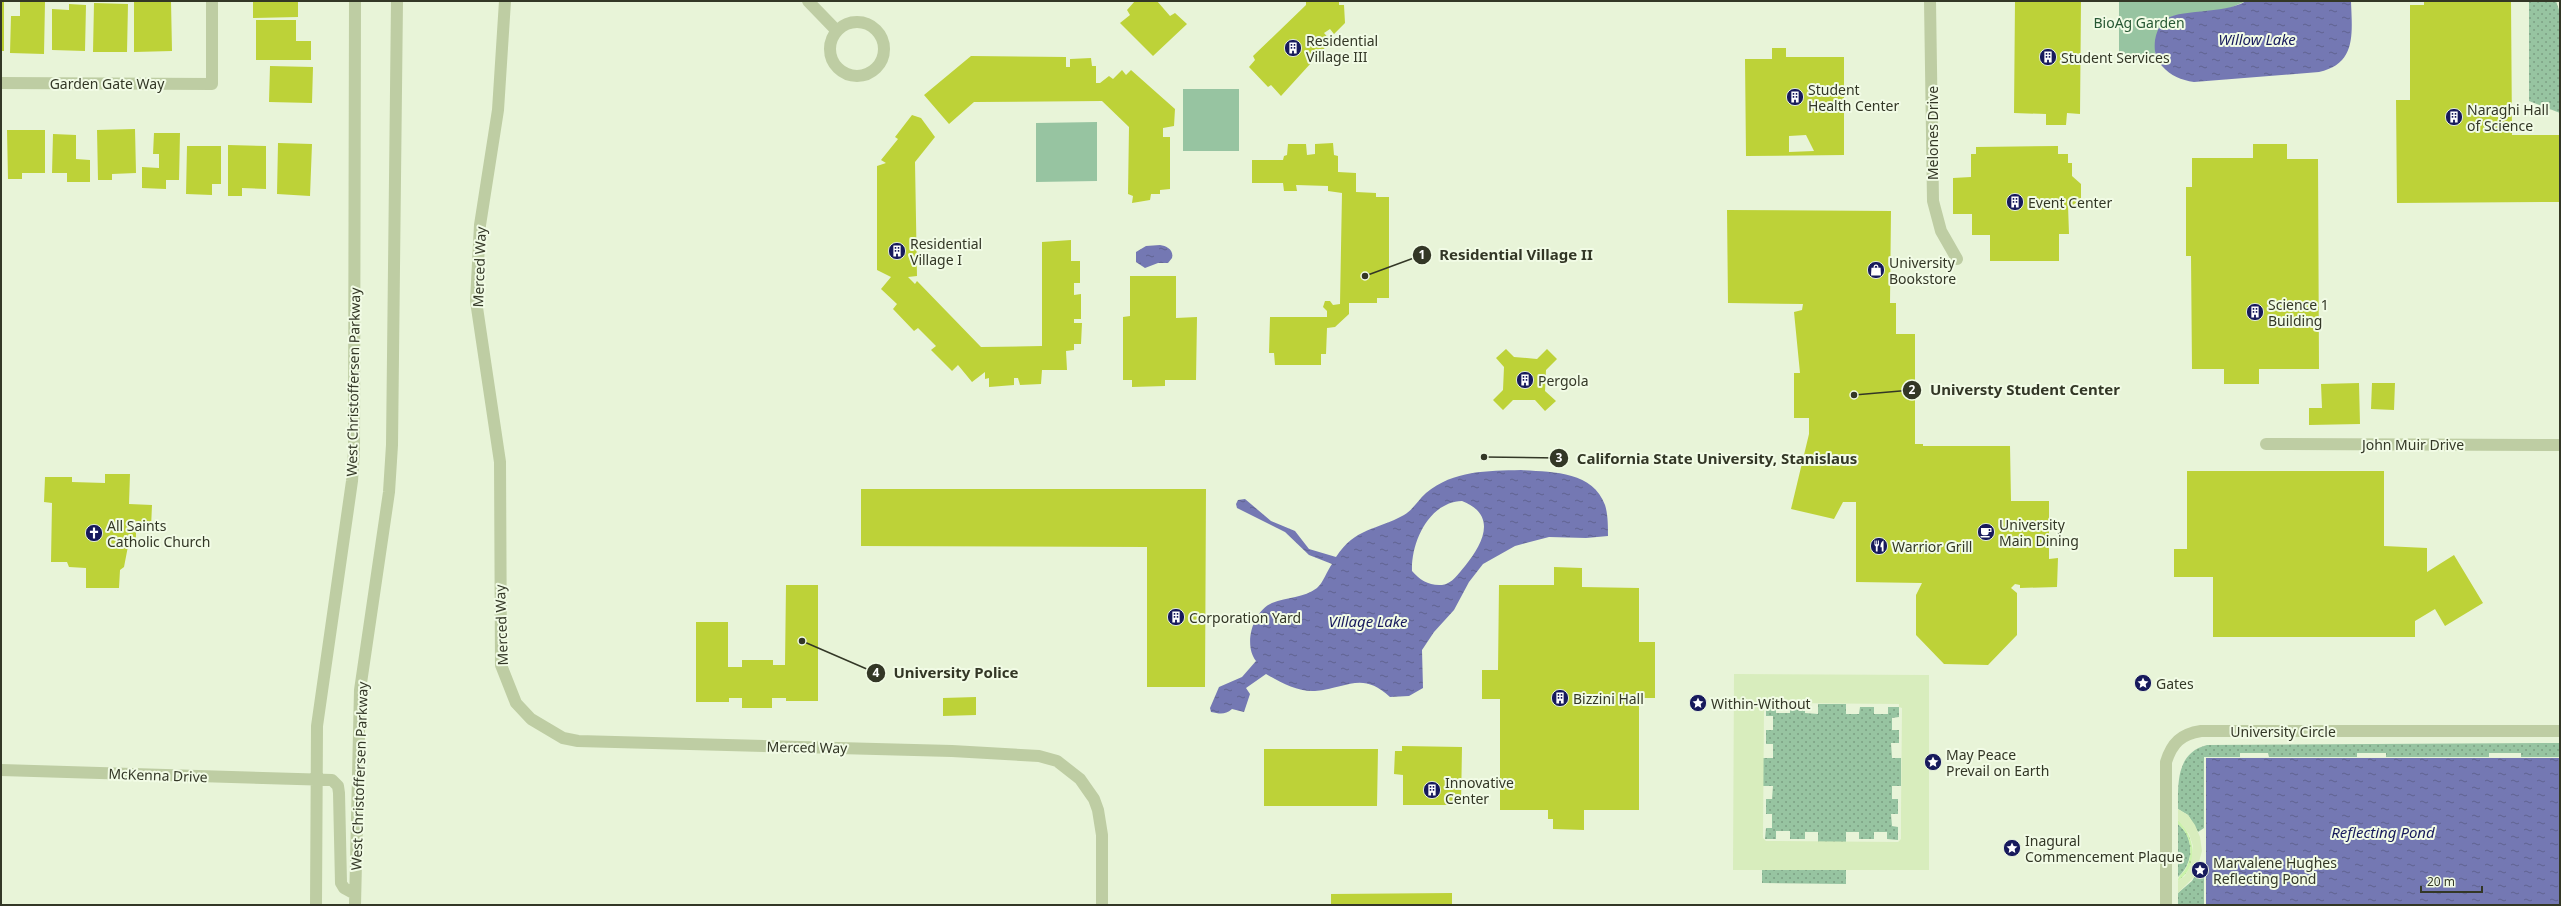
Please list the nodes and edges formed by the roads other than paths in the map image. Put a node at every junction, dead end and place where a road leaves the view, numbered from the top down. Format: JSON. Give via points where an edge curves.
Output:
{"nodes":[{"id":1,"x":212,"y":1,"type":"edge"},
{"id":2,"x":355,"y":1,"type":"edge"},
{"id":3,"x":397,"y":1,"type":"edge"},
{"id":4,"x":505,"y":1,"type":"edge"},
{"id":5,"x":808,"y":1,"type":"edge"},
{"id":6,"x":1930,"y":1,"type":"edge"},
{"id":7,"x":837,"y":31,"type":"junction"},
{"id":8,"x":1,"y":83,"type":"edge"},
{"id":9,"x":1957,"y":259,"type":"dead end"},
{"id":10,"x":2266,"y":444,"type":"dead end"},
{"id":11,"x":2560,"y":445,"type":"edge"},
{"id":12,"x":2560,"y":731,"type":"edge"},
{"id":13,"x":1,"y":770,"type":"edge"},
{"id":14,"x":316,"y":779,"type":"junction"},
{"id":15,"x":355,"y":899,"type":"edge"},
{"id":16,"x":316,"y":905,"type":"edge"},
{"id":17,"x":1102,"y":905,"type":"edge"},
{"id":18,"x":2166,"y":905,"type":"edge"}],
"edges":[{"from":1,"to":8,"type":"street","name":"Garden Gate Way","via":[[212,84]]},
{"from":2,"to":14,"type":"street","name":"West Christoffersen Parkway","via":[[354,451],[352,481],[317,726]]},
{"from":3,"to":15,"type":"street","name":"West Christoffersen Parkway","via":[[392,445],[389,492],[360,690]]},
{"from":4,"to":17,"type":"street","name":"Merced Way","via":[[498,110],[480,225],[476,301],[500,462],[501,665],[516,704],[547,730],[563,738],[578,741],[952,751],[1039,756],[1057,761],[1080,779],[1094,799],[1098,810],[1102,835]]},
{"from":5,"to":7,"type":"street"},
{"from":6,"to":9,"type":"street","name":"Melones Drive","via":[[1932,201],[1941,231]]},
{"from":7,"to":7,"type":"street","via":[[832,39],[831,57],[842,72],[860,77],[876,69],[885,54],[882,36],[876,29],[869,24],[856,22],[844,25]]},
{"from":10,"to":11,"type":"street","name":"John Muir Drive"},
{"from":12,"to":18,"type":"street","name":"University Circle","via":[[2188,733],[2171,747],[2166,762]]},
{"from":13,"to":14,"type":"street","name":"McKenna Drive"},
{"from":14,"to":15,"type":"street","name":"McKenna Drive","via":[[332,780],[338,786],[340,875],[344,888]]},
{"from":14,"to":16,"type":"street","name":"West Christoffersen Parkway"}]}
